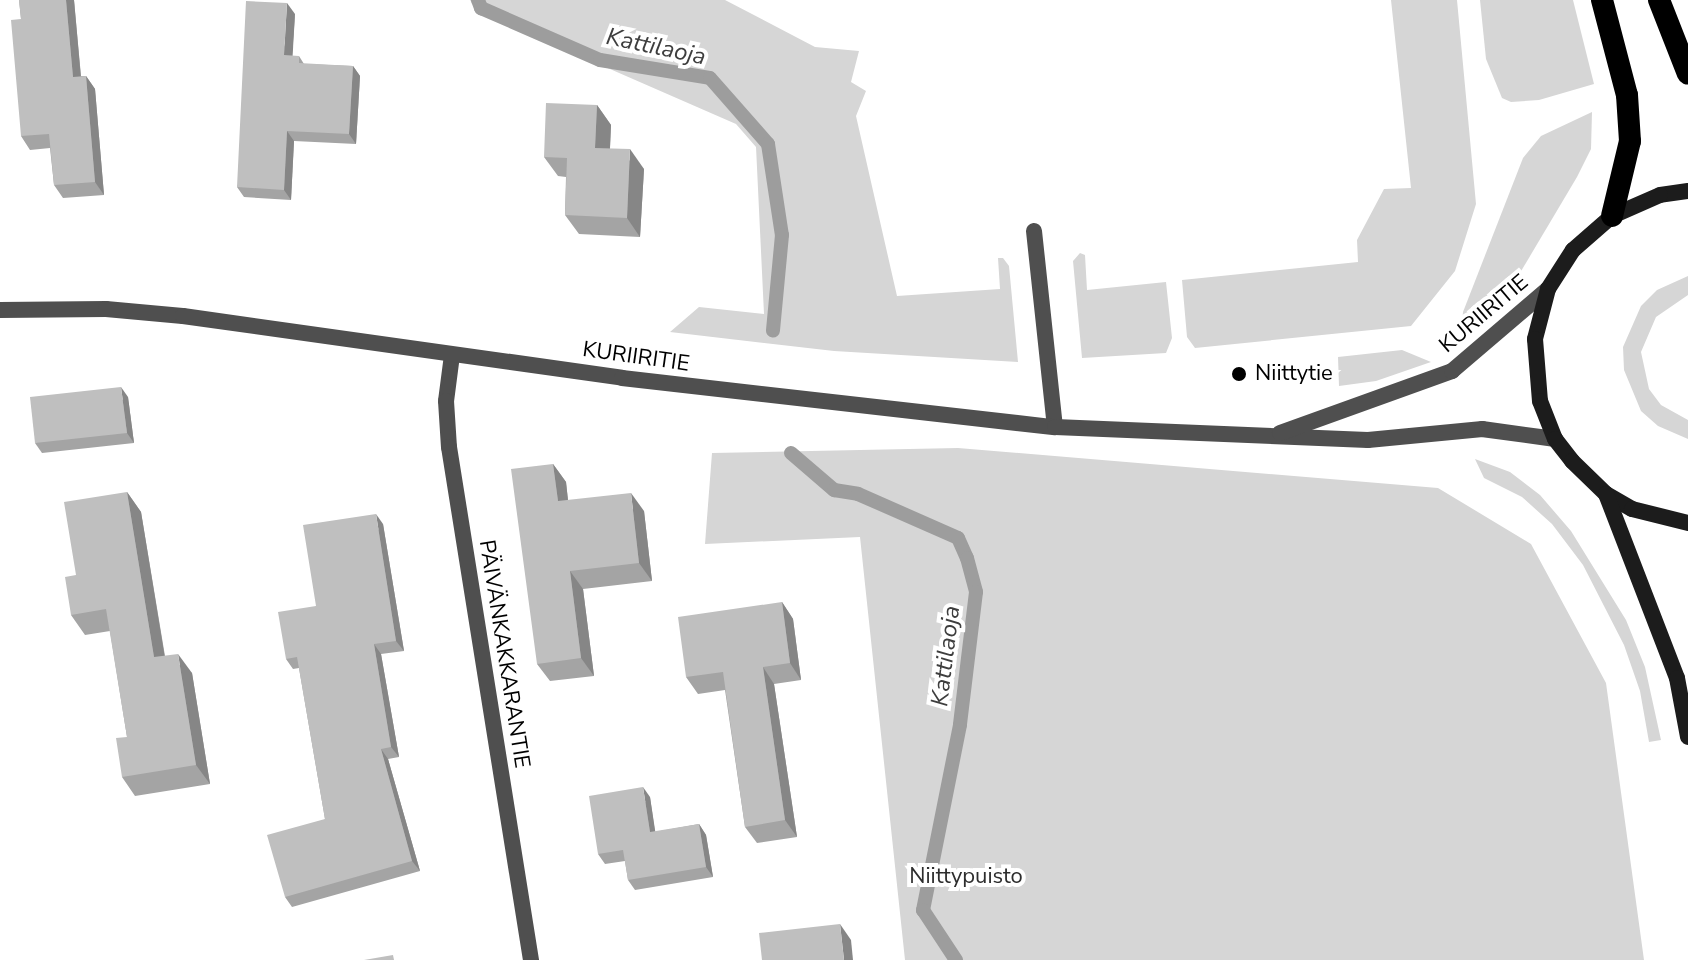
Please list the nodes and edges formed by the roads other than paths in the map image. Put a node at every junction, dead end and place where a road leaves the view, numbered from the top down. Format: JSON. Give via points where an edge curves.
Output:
{"nodes":[{"id":1,"x":1602,"y":0,"type":"edge"},
{"id":2,"x":1659,"y":0,"type":"edge"},
{"id":3,"x":1688,"y":74,"type":"edge"},
{"id":4,"x":1688,"y":191,"type":"edge"},
{"id":5,"x":1612,"y":216,"type":"junction"},
{"id":6,"x":1034,"y":231,"type":"dead end"},
{"id":7,"x":1548,"y":289,"type":"junction"},
{"id":8,"x":0,"y":310,"type":"edge"},
{"id":9,"x":452,"y":355,"type":"junction"},
{"id":10,"x":1055,"y":427,"type":"junction"},
{"id":11,"x":1268,"y":437,"type":"junction"},
{"id":12,"x":1555,"y":439,"type":"junction"},
{"id":13,"x":1606,"y":494,"type":"junction"},
{"id":14,"x":1688,"y":523,"type":"edge"},
{"id":15,"x":1688,"y":737,"type":"edge"},
{"id":16,"x":531,"y":960,"type":"edge"}],
"edges":[{"from":1,"to":5,"type":"highway","via":[[1627,95],[1630,141]]},
{"from":2,"to":3,"type":"highway"},
{"from":4,"to":5,"type":"main road","via":[[1660,195]]},
{"from":5,"to":7,"type":"main road","via":[[1573,250]]},
{"from":6,"to":10,"type":"street"},
{"from":7,"to":11,"type":"street","name":"KURIIRITIE","via":[[1452,371],[1397,395]]},
{"from":7,"to":12,"type":"main road","via":[[1535,339],[1535,376]]},
{"from":8,"to":9,"type":"street","name":"KURIIRITIE","via":[[106,309],[183,316]]},
{"from":9,"to":10,"type":"street","name":"KURIIRITIE"},
{"from":9,"to":16,"type":"street","name":"PÄIVÄNKAKKARANTIE","via":[[446,401],[449,447]]},
{"from":10,"to":11,"type":"street","name":"KURIIRITIE"},
{"from":11,"to":12,"type":"street","name":"KURIIRITIE","via":[[1368,440],[1482,429]]},
{"from":12,"to":13,"type":"main road"},
{"from":13,"to":14,"type":"main road","via":[[1632,509]]},
{"from":13,"to":15,"type":"main road","via":[[1677,678]]}]}
